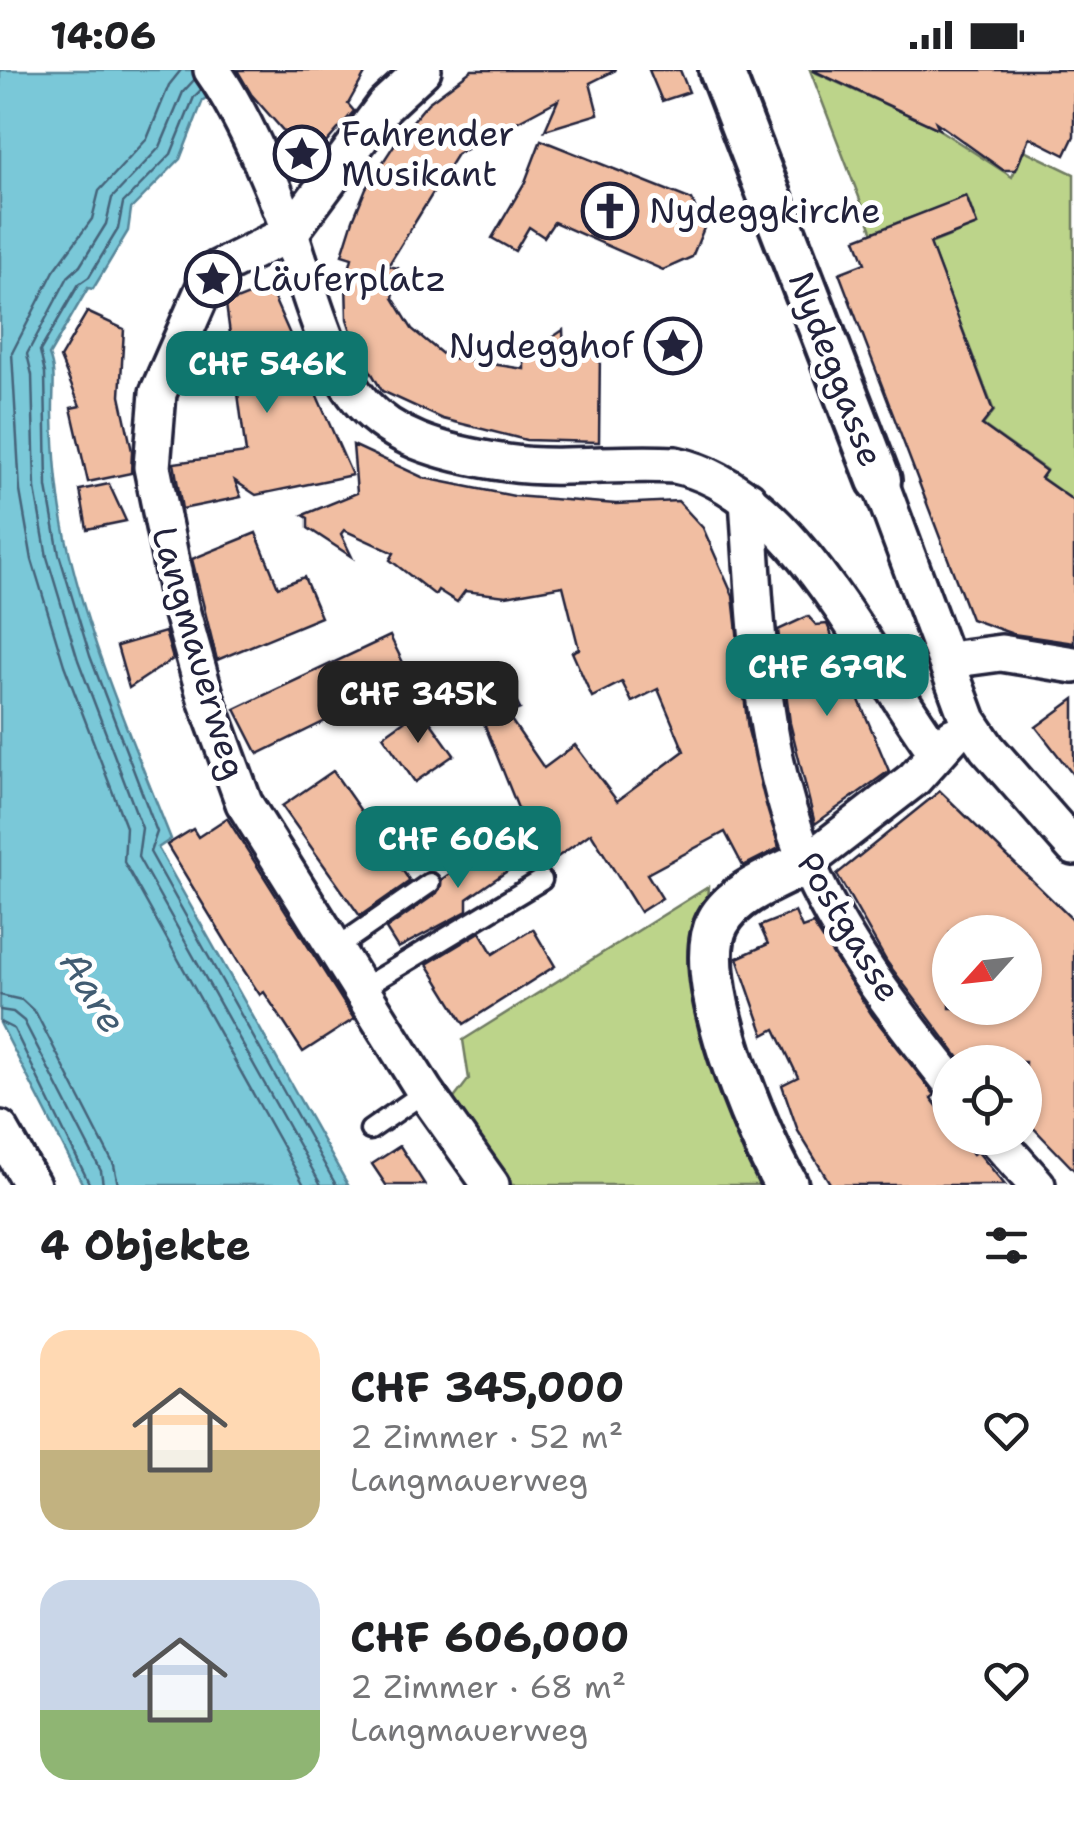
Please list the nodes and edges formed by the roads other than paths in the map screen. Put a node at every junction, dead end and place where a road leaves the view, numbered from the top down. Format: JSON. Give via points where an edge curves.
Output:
{"nodes":[{"id":1,"x":423,"y":70,"type":"edge"},
{"id":2,"x":722,"y":74,"type":"edge"},
{"id":3,"x":218,"y":79,"type":"edge"},
{"id":4,"x":290,"y":233,"type":"junction"},
{"id":5,"x":879,"y":480,"type":"joint"},
{"id":6,"x":748,"y":499,"type":"junction"},
{"id":7,"x":949,"y":660,"type":"junction"},
{"id":8,"x":1074,"y":665,"type":"edge"},
{"id":9,"x":968,"y":720,"type":"junction"},
{"id":10,"x":937,"y":754,"type":"junction"},
{"id":11,"x":1074,"y":847,"type":"edge"},
{"id":12,"x":807,"y":862,"type":"junction"},
{"id":13,"x":542,"y":880,"type":"dead end"},
{"id":14,"x":430,"y":883,"type":"dead end"},
{"id":15,"x":336,"y":948,"type":"junction"},
{"id":16,"x":362,"y":989,"type":"junction"},
{"id":17,"x":932,"y":1056,"type":"edge"},
{"id":18,"x":425,"y":1092,"type":"junction"},
{"id":19,"x":0,"y":1129,"type":"edge"},
{"id":20,"x":370,"y":1130,"type":"dead end"},
{"id":21,"x":1011,"y":1155,"type":"edge"},
{"id":22,"x":32,"y":1185,"type":"edge"},
{"id":23,"x":491,"y":1185,"type":"edge"},
{"id":24,"x":786,"y":1185,"type":"edge"},
{"id":25,"x":1037,"y":1185,"type":"edge"}],
"edges":[{"from":1,"to":4,"type":"street","via":[[386,105]]},
{"from":2,"to":5,"type":"street","name":"Nydeggasse"},
{"from":3,"to":4,"type":"street"},
{"from":4,"to":6,"type":"street","via":[[331,358],[354,396],[380,420],[453,453],[508,463],[698,470]]},
{"from":4,"to":15,"type":"street","name":"Langmauerweg","via":[[208,279],[158,393],[152,467],[180,606],[231,778]]},
{"from":5,"to":7,"type":"street","name":"Nydeggasse"},
{"from":6,"to":10,"type":"street","via":[[832,594]]},
{"from":6,"to":12,"type":"street","name":"Postgasse","via":[[768,719]]},
{"from":7,"to":8,"type":"street","via":[[1001,653]]},
{"from":7,"to":9,"type":"street","name":"Nydeggasse"},
{"from":9,"to":10,"type":"street"},
{"from":9,"to":11,"type":"street","name":"Nydeggasse"},
{"from":10,"to":12,"type":"street"},
{"from":12,"to":17,"type":"street","name":"Postgasse","via":[[860,958]]},
{"from":12,"to":24,"type":"street","via":[[729,907],[716,925],[708,960],[714,998],[758,1126]]},
{"from":13,"to":16,"type":"lane"},
{"from":14,"to":15,"type":"lane"},
{"from":15,"to":16,"type":"street","name":"Langmauerweg"},
{"from":16,"to":18,"type":"street","name":"Langmauerweg"},
{"from":18,"to":20,"type":"lane"},
{"from":18,"to":23,"type":"street","name":"Langmauerweg"},
{"from":19,"to":22,"type":"street"},
{"from":21,"to":25,"type":"street"}]}
